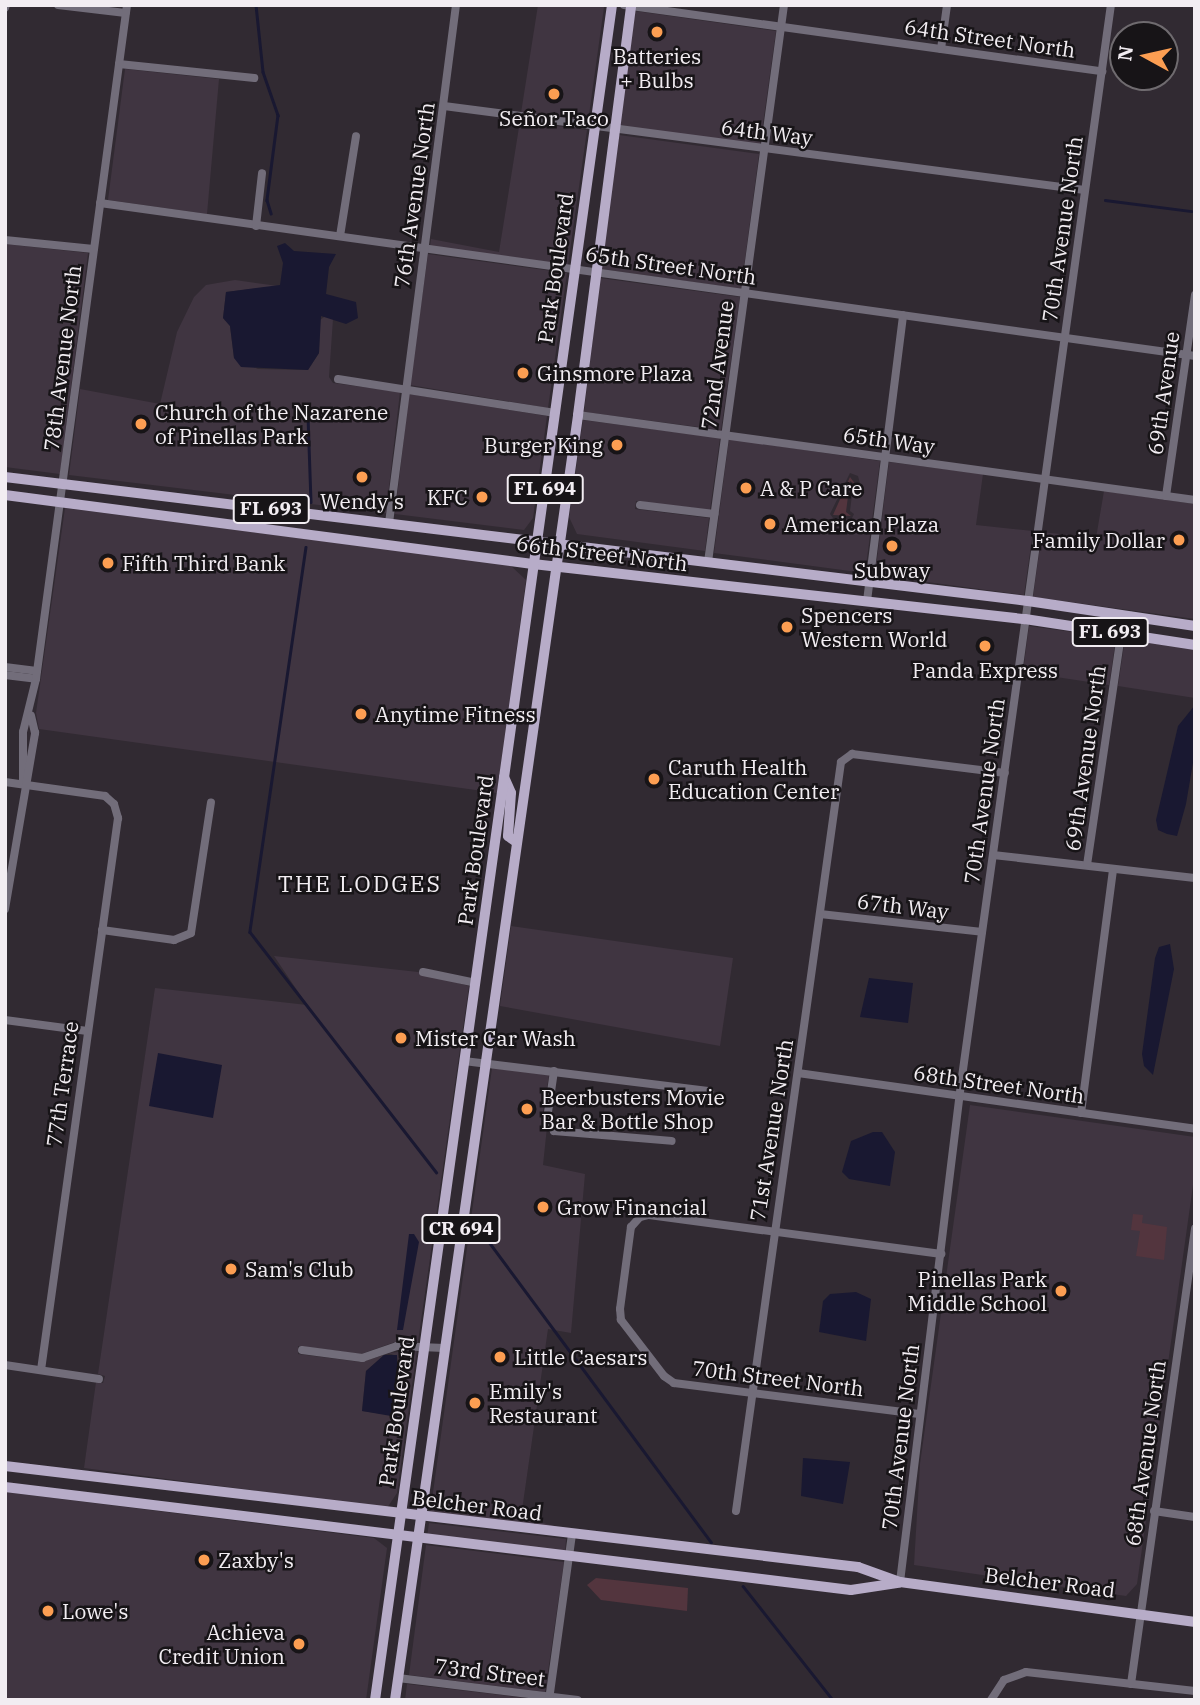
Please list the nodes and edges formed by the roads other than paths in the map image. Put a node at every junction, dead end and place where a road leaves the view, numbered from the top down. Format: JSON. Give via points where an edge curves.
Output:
{"nodes":[{"id":1,"x":58,"y":5,"type":"edge"},
{"id":2,"x":456,"y":5,"type":"edge"},
{"id":3,"x":612,"y":5,"type":"edge"},
{"id":4,"x":624,"y":5,"type":"edge"},
{"id":5,"x":784,"y":5,"type":"edge"},
{"id":6,"x":947,"y":5,"type":"edge"},
{"id":7,"x":1111,"y":5,"type":"edge"},
{"id":8,"x":631,"y":6,"type":"edge"},
{"id":9,"x":127,"y":9,"type":"edge"},
{"id":10,"x":781,"y":28,"type":"junction"},
{"id":11,"x":941,"y":49,"type":"junction"},
{"id":12,"x":119,"y":64,"type":"junction"},
{"id":13,"x":1102,"y":71,"type":"junction"},
{"id":14,"x":254,"y":78,"type":"dead end"},
{"id":15,"x":444,"y":106,"type":"junction"},
{"id":16,"x":594,"y":127,"type":"junction"},
{"id":17,"x":612,"y":130,"type":"junction"},
{"id":18,"x":356,"y":136,"type":"dead end"},
{"id":19,"x":765,"y":150,"type":"junction"},
{"id":20,"x":262,"y":173,"type":"dead end"},
{"id":21,"x":1085,"y":190,"type":"junction"},
{"id":22,"x":100,"y":203,"type":"junction"},
{"id":23,"x":256,"y":226,"type":"junction"},
{"id":24,"x":340,"y":236,"type":"junction"},
{"id":25,"x":5,"y":240,"type":"edge"},
{"id":26,"x":94,"y":249,"type":"junction"},
{"id":27,"x":423,"y":249,"type":"junction"},
{"id":28,"x":575,"y":270,"type":"junction"},
{"id":29,"x":596,"y":273,"type":"junction"},
{"id":30,"x":745,"y":293,"type":"junction"},
{"id":31,"x":1195,"y":295,"type":"edge"},
{"id":32,"x":903,"y":315,"type":"junction"},
{"id":33,"x":1065,"y":338,"type":"junction"},
{"id":34,"x":1190,"y":355,"type":"edge"},
{"id":35,"x":338,"y":379,"type":"dead end"},
{"id":36,"x":405,"y":388,"type":"junction"},
{"id":37,"x":555,"y":413,"type":"junction"},
{"id":38,"x":578,"y":415,"type":"junction"},
{"id":39,"x":725,"y":434,"type":"junction"},
{"id":40,"x":885,"y":457,"type":"junction"},
{"id":41,"x":5,"y":477,"type":"edge"},
{"id":42,"x":1045,"y":478,"type":"junction"},
{"id":43,"x":63,"y":484,"type":"junction"},
{"id":44,"x":5,"y":495,"type":"edge"},
{"id":45,"x":1166,"y":496,"type":"junction"},
{"id":46,"x":1195,"y":500,"type":"edge"},
{"id":47,"x":61,"y":503,"type":"junction"},
{"id":48,"x":640,"y":505,"type":"dead end"},
{"id":49,"x":715,"y":514,"type":"junction"},
{"id":50,"x":389,"y":523,"type":"junction"},
{"id":51,"x":537,"y":542,"type":"junction"},
{"id":52,"x":560,"y":545,"type":"junction"},
{"id":53,"x":708,"y":562,"type":"junction"},
{"id":54,"x":533,"y":564,"type":"junction"},
{"id":55,"x":556,"y":567,"type":"junction"},
{"id":56,"x":869,"y":582,"type":"junction"},
{"id":57,"x":867,"y":601,"type":"junction"},
{"id":58,"x":1028,"y":601,"type":"junction"},
{"id":59,"x":1132,"y":616,"type":"junction"},
{"id":60,"x":1026,"y":620,"type":"junction"},
{"id":61,"x":1195,"y":626,"type":"edge"},
{"id":62,"x":1121,"y":634,"type":"junction"},
{"id":63,"x":1195,"y":645,"type":"edge"},
{"id":64,"x":5,"y":667,"type":"edge"},
{"id":65,"x":5,"y":675,"type":"edge"},
{"id":66,"x":37,"y":675,"type":"junction"},
{"id":67,"x":1005,"y":772,"type":"junction"},
{"id":68,"x":504,"y":777,"type":"junction"},
{"id":69,"x":5,"y":782,"type":"edge"},
{"id":70,"x":23,"y":784,"type":"junction"},
{"id":71,"x":211,"y":803,"type":"dead end"},
{"id":72,"x":515,"y":841,"type":"junction"},
{"id":73,"x":993,"y":855,"type":"junction"},
{"id":74,"x":1087,"y":865,"type":"junction"},
{"id":75,"x":1113,"y":869,"type":"junction"},
{"id":76,"x":1195,"y":878,"type":"edge"},
{"id":77,"x":5,"y":909,"type":"edge"},
{"id":78,"x":820,"y":914,"type":"junction"},
{"id":79,"x":102,"y":930,"type":"junction"},
{"id":80,"x":982,"y":932,"type":"junction"},
{"id":81,"x":423,"y":972,"type":"dead end"},
{"id":82,"x":476,"y":983,"type":"junction"},
{"id":83,"x":5,"y":1020,"type":"edge"},
{"id":84,"x":86,"y":1031,"type":"junction"},
{"id":85,"x":464,"y":1061,"type":"junction"},
{"id":86,"x":484,"y":1063,"type":"junction"},
{"id":87,"x":554,"y":1072,"type":"junction"},
{"id":88,"x":798,"y":1073,"type":"junction"},
{"id":89,"x":710,"y":1091,"type":"dead end"},
{"id":90,"x":959,"y":1096,"type":"junction"},
{"id":91,"x":1081,"y":1113,"type":"junction"},
{"id":92,"x":1195,"y":1129,"type":"edge"},
{"id":93,"x":673,"y":1141,"type":"dead end"},
{"id":94,"x":1195,"y":1228,"type":"edge"},
{"id":95,"x":773,"y":1233,"type":"junction"},
{"id":96,"x":941,"y":1254,"type":"junction"},
{"id":97,"x":425,"y":1346,"type":"junction"},
{"id":98,"x":444,"y":1348,"type":"junction"},
{"id":99,"x":302,"y":1350,"type":"dead end"},
{"id":100,"x":5,"y":1365,"type":"edge"},
{"id":101,"x":41,"y":1370,"type":"junction"},
{"id":102,"x":100,"y":1378,"type":"dead end"},
{"id":103,"x":752,"y":1393,"type":"junction"},
{"id":104,"x":919,"y":1414,"type":"junction"},
{"id":105,"x":5,"y":1466,"type":"edge"},
{"id":106,"x":5,"y":1487,"type":"edge"},
{"id":107,"x":736,"y":1511,"type":"dead end"},
{"id":108,"x":1154,"y":1511,"type":"junction"},
{"id":109,"x":401,"y":1515,"type":"junction"},
{"id":110,"x":1195,"y":1517,"type":"edge"},
{"id":111,"x":422,"y":1518,"type":"junction"},
{"id":112,"x":572,"y":1535,"type":"junction"},
{"id":113,"x":397,"y":1537,"type":"junction"},
{"id":114,"x":418,"y":1540,"type":"junction"},
{"id":115,"x":569,"y":1558,"type":"junction"},
{"id":116,"x":900,"y":1582,"type":"junction"},
{"id":117,"x":1140,"y":1613,"type":"junction"},
{"id":118,"x":1195,"y":1622,"type":"edge"},
{"id":119,"x":398,"y":1678,"type":"junction"},
{"id":120,"x":1131,"y":1684,"type":"junction"},
{"id":121,"x":1195,"y":1691,"type":"edge"},
{"id":122,"x":549,"y":1698,"type":"edge"},
{"id":123,"x":375,"y":1700,"type":"edge"},
{"id":124,"x":395,"y":1700,"type":"edge"},
{"id":125,"x":578,"y":1700,"type":"edge"},
{"id":126,"x":991,"y":1700,"type":"edge"}],
"edges":[{"from":1,"to":9,"type":"street"},
{"from":2,"to":15,"type":"street","name":"76th Avenue North"},
{"from":3,"to":16,"type":"main road","name":"Park Boulevard","number":"FL 694"},
{"from":4,"to":8,"type":"street","name":"64th Street North"},
{"from":5,"to":10,"type":"street","name":"72nd Avenue"},
{"from":6,"to":11,"type":"street"},
{"from":7,"to":13,"type":"street","name":"70th Avenue North"},
{"from":8,"to":10,"type":"street","name":"64th Street North"},
{"from":8,"to":17,"type":"main road","name":"Park Boulevard","number":"FL 694"},
{"from":9,"to":12,"type":"street","name":"78th Avenue North"},
{"from":10,"to":11,"type":"street","name":"64th Street North"},
{"from":10,"to":19,"type":"street","name":"72nd Avenue"},
{"from":11,"to":13,"type":"street","name":"64th Street North"},
{"from":12,"to":14,"type":"street"},
{"from":12,"to":22,"type":"street","name":"78th Avenue North"},
{"from":13,"to":21,"type":"street","name":"70th Avenue North"},
{"from":15,"to":16,"type":"street","name":"64th Way"},
{"from":15,"to":27,"type":"street","name":"76th Avenue North"},
{"from":16,"to":17,"type":"street","name":"64th Way"},
{"from":16,"to":28,"type":"main road","name":"Park Boulevard","number":"FL 694"},
{"from":17,"to":19,"type":"street","name":"64th Way"},
{"from":17,"to":29,"type":"main road","name":"Park Boulevard","number":"FL 694"},
{"from":18,"to":24,"type":"street"},
{"from":19,"to":21,"type":"street","name":"64th Way"},
{"from":19,"to":30,"type":"street","name":"72nd Avenue"},
{"from":20,"to":23,"type":"street"},
{"from":21,"to":33,"type":"street","name":"70th Avenue North"},
{"from":22,"to":23,"type":"street","name":"65th Street North"},
{"from":22,"to":26,"type":"street","name":"78th Avenue North"},
{"from":23,"to":24,"type":"street","name":"65th Street North"},
{"from":24,"to":27,"type":"street","name":"65th Street North"},
{"from":25,"to":26,"type":"street"},
{"from":26,"to":43,"type":"street","name":"78th Avenue North"},
{"from":27,"to":28,"type":"street","name":"65th Street North"},
{"from":27,"to":36,"type":"street","name":"76th Avenue North"},
{"from":28,"to":29,"type":"street","name":"65th Street North"},
{"from":28,"to":37,"type":"main road","name":"Park Boulevard","number":"FL 694"},
{"from":29,"to":30,"type":"street","name":"65th Street North"},
{"from":29,"to":38,"type":"main road","name":"Park Boulevard","number":"FL 694"},
{"from":30,"to":32,"type":"street","name":"65th Street North"},
{"from":30,"to":39,"type":"street","name":"72nd Avenue"},
{"from":31,"to":34,"type":"street","name":"69th Avenue"},
{"from":32,"to":33,"type":"street","name":"65th Street North"},
{"from":32,"to":40,"type":"street"},
{"from":33,"to":34,"type":"street","name":"65th Street North"},
{"from":33,"to":42,"type":"street","name":"70th Avenue North"},
{"from":34,"to":45,"type":"street","name":"69th Avenue"},
{"from":35,"to":36,"type":"street"},
{"from":36,"to":37,"type":"street"},
{"from":36,"to":50,"type":"street","name":"76th Avenue North"},
{"from":37,"to":51,"type":"main road","name":"Park Boulevard","number":"FL 694"},
{"from":38,"to":39,"type":"street","name":"65th Way"},
{"from":38,"to":52,"type":"main road","name":"Park Boulevard","number":"FL 694"},
{"from":39,"to":40,"type":"street","name":"65th Way"},
{"from":39,"to":49,"type":"street","name":"72nd Avenue"},
{"from":40,"to":42,"type":"street","name":"65th Way"},
{"from":40,"to":56,"type":"street"},
{"from":41,"to":43,"type":"main road","name":"66th Street North","number":"FL 693"},
{"from":42,"to":45,"type":"street","name":"65th Way"},
{"from":42,"to":58,"type":"street","name":"70th Avenue North"},
{"from":43,"to":47,"type":"street","name":"78th Avenue North"},
{"from":43,"to":50,"type":"main road","name":"66th Street North","number":"FL 693"},
{"from":44,"to":47,"type":"main road","name":"66th Street North","number":"FL 693"},
{"from":45,"to":46,"type":"street","name":"65th Way"},
{"from":47,"to":54,"type":"main road","name":"66th Street North","number":"FL 693"},
{"from":47,"to":66,"type":"street","name":"78th Avenue North"},
{"from":48,"to":49,"type":"street"},
{"from":49,"to":53,"type":"street","name":"72nd Avenue"},
{"from":50,"to":51,"type":"main road","name":"66th Street North","number":"FL 693"},
{"from":51,"to":52,"type":"main road","name":"66th Street North","number":"FL 693"},
{"from":51,"to":54,"type":"main road","name":"Park Boulevard","number":"FL 694"},
{"from":52,"to":53,"type":"main road","name":"66th Street North","number":"FL 693"},
{"from":52,"to":55,"type":"main road","name":"Park Boulevard","number":"FL 694"},
{"from":53,"to":56,"type":"main road","name":"66th Street North","number":"FL 693"},
{"from":54,"to":55,"type":"main road","name":"66th Street North","number":"FL 693"},
{"from":54,"to":68,"type":"main road","name":"Park Boulevard","number":"CR 694"},
{"from":55,"to":57,"type":"main road","name":"66th Street North","number":"FL 693"},
{"from":55,"to":72,"type":"main road","name":"Park Boulevard","number":"CR 694"},
{"from":56,"to":57,"type":"street"},
{"from":56,"to":58,"type":"main road","name":"66th Street North","number":"FL 693"},
{"from":57,"to":60,"type":"main road","name":"66th Street North","number":"FL 693"},
{"from":58,"to":59,"type":"main road","name":"66th Street North","number":"FL 693"},
{"from":58,"to":60,"type":"street","name":"70th Avenue North"},
{"from":59,"to":61,"type":"main road","name":"66th Street North","number":"FL 693"},
{"from":59,"to":62,"type":"street","name":"69th Avenue North"},
{"from":60,"to":62,"type":"main road","name":"66th Street North","number":"FL 693"},
{"from":60,"to":67,"type":"street","name":"70th Avenue North"},
{"from":62,"to":63,"type":"main road","name":"66th Street North","number":"FL 693"},
{"from":62,"to":74,"type":"street","name":"69th Avenue North"},
{"from":64,"to":66,"type":"street"},
{"from":65,"to":66,"type":"street"},
{"from":66,"to":70,"type":"street","name":"78th Avenue North","via":[[21,749]]},
{"from":67,"to":73,"type":"street","name":"70th Avenue North"},
{"from":67,"to":78,"type":"street","name":"71st Avenue North","via":[[845,755]]},
{"from":68,"to":72,"type":"main road","via":[[511,793],[508,836]]},
{"from":68,"to":82,"type":"main road","name":"Park Boulevard","number":"CR 694"},
{"from":69,"to":70,"type":"street"},
{"from":70,"to":77,"type":"street","name":"78th Avenue North"},
{"from":70,"to":79,"type":"street","name":"77th Terrace","via":[[103,796],[114,804],[118,818]]},
{"from":71,"to":79,"type":"street","via":[[191,933],[174,940]]},
{"from":72,"to":86,"type":"main road","name":"Park Boulevard","number":"CR 694"},
{"from":73,"to":74,"type":"street"},
{"from":73,"to":80,"type":"street","name":"70th Avenue North"},
{"from":74,"to":75,"type":"street"},
{"from":75,"to":76,"type":"street"},
{"from":75,"to":91,"type":"street"},
{"from":78,"to":80,"type":"street","name":"67th Way"},
{"from":78,"to":88,"type":"street","name":"71st Avenue North"},
{"from":79,"to":84,"type":"street","name":"77th Terrace"},
{"from":80,"to":90,"type":"street","name":"70th Avenue North"},
{"from":81,"to":82,"type":"street"},
{"from":82,"to":85,"type":"main road","name":"Park Boulevard","number":"CR 694"},
{"from":83,"to":84,"type":"street"},
{"from":84,"to":101,"type":"street","name":"77th Terrace"},
{"from":85,"to":86,"type":"street"},
{"from":85,"to":97,"type":"main road","name":"Park Boulevard","number":"CR 694"},
{"from":86,"to":87,"type":"street"},
{"from":86,"to":98,"type":"main road","name":"Park Boulevard","number":"CR 694"},
{"from":87,"to":89,"type":"street"},
{"from":87,"to":93,"type":"street","via":[[547,1119],[554,1131]]},
{"from":88,"to":90,"type":"street","name":"68th Street North"},
{"from":88,"to":95,"type":"street","name":"71st Avenue North"},
{"from":90,"to":91,"type":"street","name":"68th Street North"},
{"from":90,"to":96,"type":"street","name":"70th Avenue North"},
{"from":91,"to":92,"type":"street","name":"68th Street North"},
{"from":94,"to":108,"type":"street","name":"68th Avenue North"},
{"from":95,"to":96,"type":"street"},
{"from":95,"to":103,"type":"street","name":"71st Avenue North"},
{"from":95,"to":103,"type":"street","name":"70th Street North","via":[[649,1214],[632,1227],[621,1320],[664,1377]]},
{"from":96,"to":104,"type":"street","name":"70th Avenue North"},
{"from":97,"to":98,"type":"street"},
{"from":97,"to":99,"type":"street","via":[[397,1346],[362,1358]]},
{"from":97,"to":109,"type":"main road","name":"Park Boulevard","number":"CR 694"},
{"from":98,"to":111,"type":"main road","name":"Park Boulevard","number":"CR 694"},
{"from":100,"to":101,"type":"street"},
{"from":101,"to":102,"type":"street"},
{"from":103,"to":104,"type":"street","name":"70th Street North"},
{"from":103,"to":107,"type":"street","name":"71st Avenue North"},
{"from":104,"to":116,"type":"street","name":"70th Avenue North"},
{"from":105,"to":109,"type":"main road","name":"Belcher Road"},
{"from":106,"to":113,"type":"main road","name":"Belcher Road"},
{"from":108,"to":110,"type":"street"},
{"from":108,"to":117,"type":"street","name":"68th Avenue North"},
{"from":109,"to":111,"type":"main road","name":"Belcher Road"},
{"from":109,"to":113,"type":"main road","name":"Park Boulevard","number":"CR 694"},
{"from":111,"to":112,"type":"main road","name":"Belcher Road"},
{"from":111,"to":114,"type":"main road","name":"Park Boulevard","number":"CR 694"},
{"from":112,"to":115,"type":"street"},
{"from":112,"to":116,"type":"main road","name":"Belcher Road","via":[[858,1567]]},
{"from":113,"to":114,"type":"main road","name":"Belcher Road"},
{"from":113,"to":123,"type":"main road","name":"Park Boulevard","number":"CR 694"},
{"from":114,"to":115,"type":"main road","name":"Belcher Road"},
{"from":114,"to":119,"type":"main road","name":"Park Boulevard","number":"CR 694"},
{"from":115,"to":116,"type":"main road","name":"Belcher Road","via":[[851,1590]]},
{"from":115,"to":122,"type":"street"},
{"from":116,"to":117,"type":"main road","name":"Belcher Road"},
{"from":117,"to":118,"type":"main road","name":"Belcher Road"},
{"from":117,"to":120,"type":"street","name":"68th Avenue North"},
{"from":119,"to":122,"type":"street","name":"73rd Street"},
{"from":119,"to":124,"type":"main road","name":"Park Boulevard","number":"CR 694"},
{"from":120,"to":121,"type":"street"},
{"from":120,"to":126,"type":"street","via":[[1026,1672],[1004,1680]]},
{"from":122,"to":125,"type":"street","name":"73rd Street"}]}
